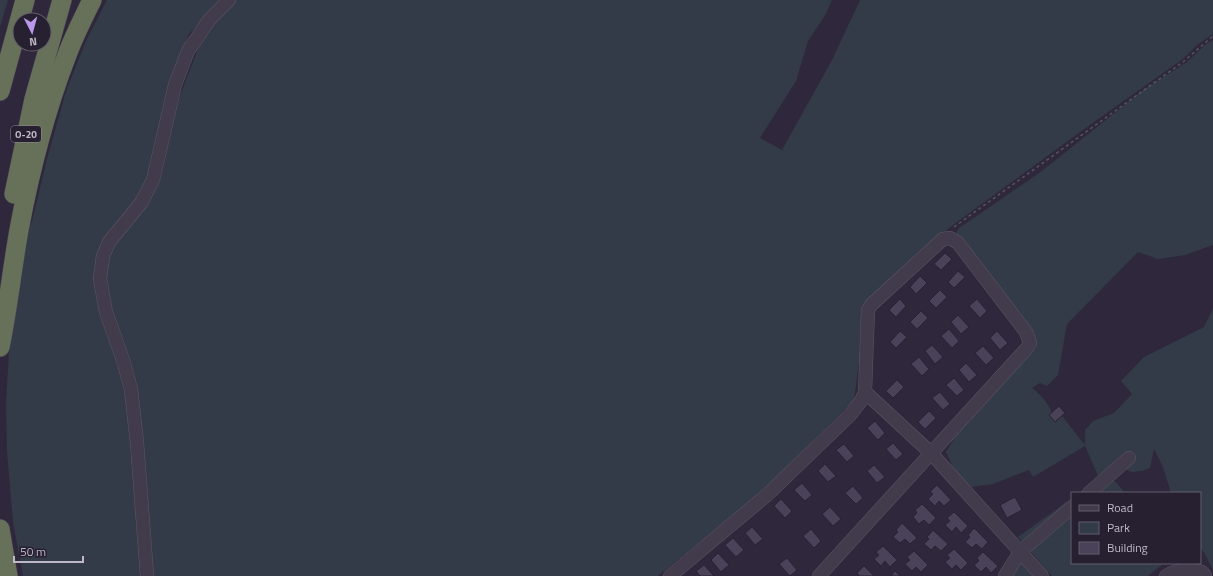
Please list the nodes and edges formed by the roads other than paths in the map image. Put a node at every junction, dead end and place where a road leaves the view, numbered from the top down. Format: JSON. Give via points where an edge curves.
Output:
{"nodes":[{"id":1,"x":25,"y":0,"type":"edge"},
{"id":2,"x":62,"y":0,"type":"edge"},
{"id":3,"x":92,"y":0,"type":"edge"},
{"id":4,"x":229,"y":0,"type":"edge"},
{"id":5,"x":0,"y":91,"type":"edge"},
{"id":6,"x":0,"y":270,"type":"edge"},
{"id":7,"x":0,"y":347,"type":"edge"},
{"id":8,"x":865,"y":392,"type":"junction"},
{"id":9,"x":931,"y":453,"type":"junction"},
{"id":10,"x":1129,"y":458,"type":"dead end"},
{"id":11,"x":1090,"y":492,"type":"edge"},
{"id":12,"x":1071,"y":508,"type":"edge"},
{"id":13,"x":0,"y":529,"type":"edge"},
{"id":14,"x":1020,"y":552,"type":"junction"},
{"id":15,"x":8,"y":576,"type":"edge"},
{"id":16,"x":147,"y":576,"type":"edge"},
{"id":17,"x":670,"y":576,"type":"edge"},
{"id":18,"x":819,"y":576,"type":"edge"},
{"id":19,"x":1005,"y":576,"type":"edge"},
{"id":20,"x":1042,"y":576,"type":"edge"},
{"id":21,"x":1166,"y":576,"type":"edge"},
{"id":22,"x":1205,"y":576,"type":"edge"}],
"edges":[{"from":1,"to":5,"type":"highway"},
{"from":2,"to":6,"type":"highway","number":"O-20","via":[[34,99]]},
{"from":3,"to":7,"type":"highway","via":[[67,54],[49,106],[29,180]]},
{"from":4,"to":16,"type":"street","via":[[209,20],[188,51],[175,85],[153,180],[141,203],[109,242],[102,256],[100,279],[106,312],[131,389]]},
{"from":8,"to":9,"type":"street"},
{"from":8,"to":9,"type":"street","via":[[868,310],[943,239],[954,239],[1026,332],[1030,342]]},
{"from":8,"to":17,"type":"street","via":[[850,415],[767,495]]},
{"from":9,"to":14,"type":"street"},
{"from":9,"to":18,"type":"street"},
{"from":10,"to":11,"type":"street"},
{"from":12,"to":14,"type":"street"},
{"from":13,"to":15,"type":"highway"},
{"from":14,"to":19,"type":"street"},
{"from":14,"to":20,"type":"street"},
{"from":21,"to":22,"type":"street","via":[[1184,569],[1202,572]]}]}
